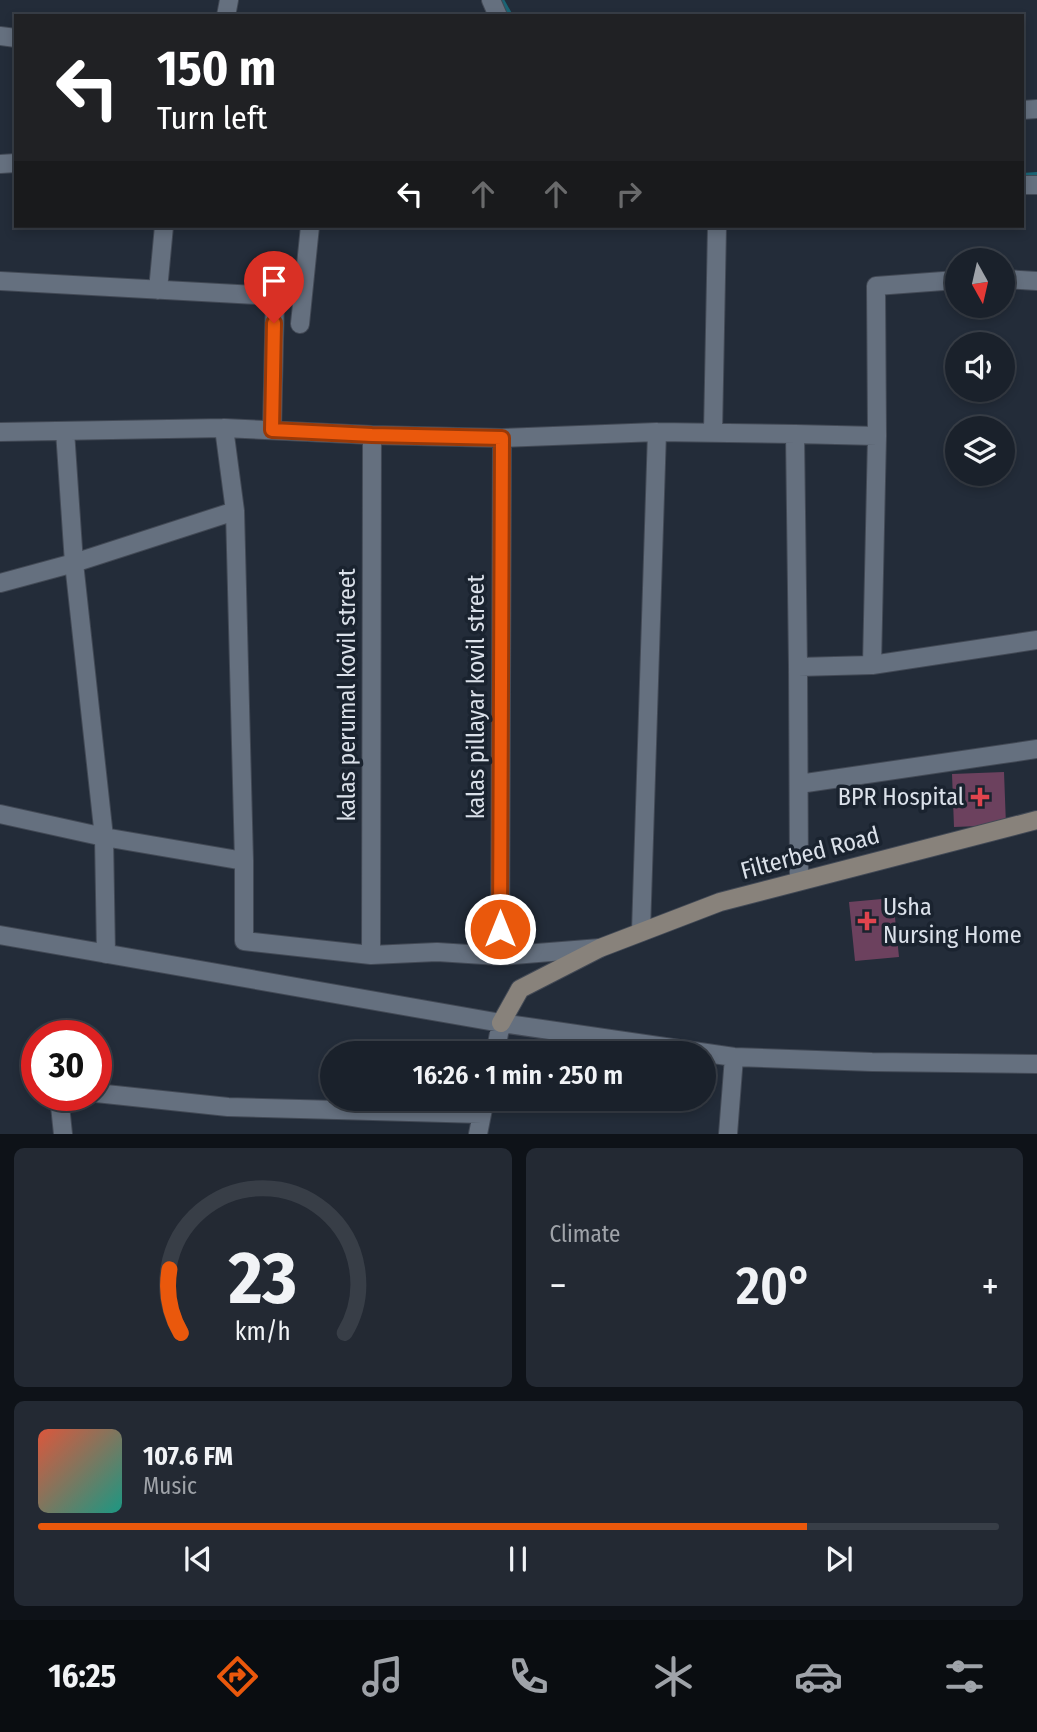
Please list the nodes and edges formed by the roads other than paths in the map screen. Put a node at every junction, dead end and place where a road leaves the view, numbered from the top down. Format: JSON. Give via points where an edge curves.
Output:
{"nodes":[{"id":1,"x":164,"y":228,"type":"edge"},
{"id":2,"x":310,"y":228,"type":"edge"},
{"id":3,"x":717,"y":228,"type":"edge"},
{"id":4,"x":1015,"y":280,"type":"edge"},
{"id":5,"x":0,"y":281,"type":"edge"},
{"id":6,"x":945,"y":281,"type":"edge"},
{"id":7,"x":1037,"y":281,"type":"edge"},
{"id":8,"x":158,"y":290,"type":"junction"},
{"id":9,"x":300,"y":324,"type":"dead end"},
{"id":10,"x":224,"y":428,"type":"junction"},
{"id":11,"x":272,"y":430,"type":"junction"},
{"id":12,"x":65,"y":431,"type":"junction"},
{"id":13,"x":0,"y":432,"type":"edge"},
{"id":14,"x":657,"y":432,"type":"junction"},
{"id":15,"x":713,"y":433,"type":"junction"},
{"id":16,"x":795,"y":434,"type":"junction"},
{"id":17,"x":372,"y":435,"type":"junction"},
{"id":18,"x":877,"y":436,"type":"junction"},
{"id":19,"x":502,"y":438,"type":"junction"},
{"id":20,"x":235,"y":511,"type":"junction"},
{"id":21,"x":74,"y":563,"type":"junction"},
{"id":22,"x":0,"y":583,"type":"edge"},
{"id":23,"x":1037,"y":640,"type":"edge"},
{"id":24,"x":872,"y":665,"type":"junction"},
{"id":25,"x":798,"y":667,"type":"junction"},
{"id":26,"x":1037,"y":749,"type":"edge"},
{"id":27,"x":799,"y":784,"type":"junction"},
{"id":28,"x":0,"y":814,"type":"edge"},
{"id":29,"x":1037,"y":820,"type":"edge"},
{"id":30,"x":104,"y":837,"type":"junction"},
{"id":31,"x":244,"y":860,"type":"junction"},
{"id":32,"x":799,"y":881,"type":"junction"},
{"id":33,"x":641,"y":932,"type":"junction"},
{"id":34,"x":0,"y":935,"type":"edge"},
{"id":35,"x":600,"y":948,"type":"junction"},
{"id":36,"x":106,"y":954,"type":"junction"},
{"id":37,"x":371,"y":955,"type":"junction"},
{"id":38,"x":500,"y":956,"type":"junction"},
{"id":39,"x":501,"y":1023,"type":"junction"},
{"id":40,"x":498,"y":1041,"type":"edge"},
{"id":41,"x":734,"y":1056,"type":"junction"},
{"id":42,"x":1037,"y":1064,"type":"edge"},
{"id":43,"x":112,"y":1095,"type":"edge"},
{"id":44,"x":320,"y":1107,"type":"edge"},
{"id":45,"x":61,"y":1111,"type":"edge"},
{"id":46,"x":483,"y":1111,"type":"edge"},
{"id":47,"x":63,"y":1133,"type":"edge"},
{"id":48,"x":478,"y":1133,"type":"edge"},
{"id":49,"x":728,"y":1133,"type":"edge"}],
"edges":[{"from":1,"to":8,"type":"street"},
{"from":2,"to":9,"type":"street"},
{"from":3,"to":15,"type":"street"},
{"from":4,"to":7,"type":"street"},
{"from":5,"to":8,"type":"street"},
{"from":6,"to":18,"type":"street","via":[[876,286]]},
{"from":8,"to":11,"type":"street","via":[[275,296]]},
{"from":10,"to":11,"type":"street"},
{"from":10,"to":12,"type":"street"},
{"from":10,"to":20,"type":"street"},
{"from":11,"to":17,"type":"street"},
{"from":12,"to":13,"type":"street"},
{"from":12,"to":21,"type":"street"},
{"from":14,"to":15,"type":"street"},
{"from":14,"to":19,"type":"street"},
{"from":14,"to":33,"type":"street"},
{"from":15,"to":16,"type":"street"},
{"from":16,"to":18,"type":"street"},
{"from":16,"to":25,"type":"street"},
{"from":17,"to":19,"type":"street"},
{"from":17,"to":37,"type":"street","name":"kalas perumal kovil street"},
{"from":18,"to":24,"type":"street"},
{"from":19,"to":38,"type":"street","name":"kalas pillayar kovil street"},
{"from":20,"to":21,"type":"street"},
{"from":20,"to":31,"type":"street"},
{"from":21,"to":22,"type":"street"},
{"from":21,"to":30,"type":"street"},
{"from":23,"to":24,"type":"street"},
{"from":24,"to":25,"type":"street"},
{"from":25,"to":27,"type":"street"},
{"from":26,"to":27,"type":"street"},
{"from":27,"to":32,"type":"street"},
{"from":28,"to":30,"type":"street"},
{"from":29,"to":32,"type":"main road","name":"Filterbed Road"},
{"from":30,"to":31,"type":"street"},
{"from":30,"to":36,"type":"street"},
{"from":31,"to":37,"type":"street","via":[[244,941]]},
{"from":32,"to":33,"type":"main road","name":"Filterbed Road","via":[[720,902]]},
{"from":33,"to":35,"type":"main road","name":"Filterbed Road"},
{"from":34,"to":36,"type":"street"},
{"from":35,"to":38,"type":"street"},
{"from":35,"to":39,"type":"main road","name":"Filterbed Road","via":[[520,989]]},
{"from":36,"to":39,"type":"street"},
{"from":37,"to":38,"type":"street","via":[[438,952]]},
{"from":39,"to":40,"type":"street"},
{"from":39,"to":41,"type":"street"},
{"from":41,"to":42,"type":"street"},
{"from":41,"to":49,"type":"street"},
{"from":43,"to":44,"type":"street","via":[[228,1107]]},
{"from":45,"to":47,"type":"street"},
{"from":46,"to":48,"type":"street"}]}
